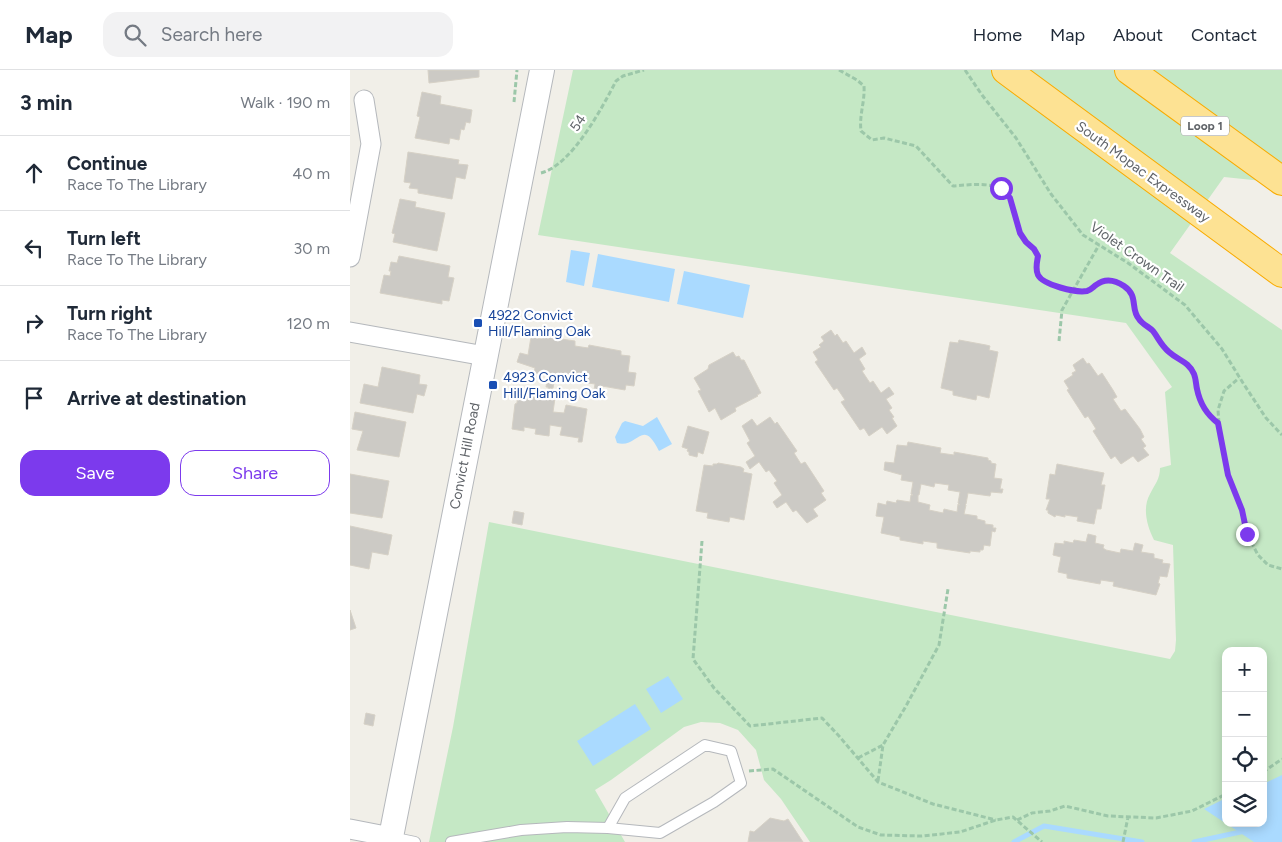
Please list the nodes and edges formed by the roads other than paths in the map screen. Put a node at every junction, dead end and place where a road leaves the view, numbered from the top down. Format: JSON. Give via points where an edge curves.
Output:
{"nodes":[{"id":1,"x":542,"y":70,"type":"edge"},
{"id":2,"x":1006,"y":70,"type":"edge"},
{"id":3,"x":1129,"y":70,"type":"edge"},
{"id":4,"x":364,"y":100,"type":"dead end"},
{"id":5,"x":1282,"y":181,"type":"edge"},
{"id":6,"x":350,"y":257,"type":"edge"},
{"id":7,"x":1282,"y":273,"type":"edge"},
{"id":8,"x":350,"y":332,"type":"edge"},
{"id":9,"x":485,"y":356,"type":"junction"},
{"id":10,"x":608,"y":828,"type":"junction"},
{"id":11,"x":350,"y":829,"type":"edge"},
{"id":12,"x":662,"y":837,"type":"edge"},
{"id":13,"x":390,"y":840,"type":"edge"},
{"id":14,"x":415,"y":842,"type":"edge"},
{"id":15,"x":451,"y":842,"type":"edge"}],
"edges":[{"from":1,"to":9,"type":"street","name":"Convict Hill Road"},
{"from":2,"to":7,"type":"highway","name":"South Mopac Expressway"},
{"from":3,"to":5,"type":"highway","number":"Loop 1"},
{"from":4,"to":6,"type":"street","via":[[371,144]]},
{"from":8,"to":9,"type":"street"},
{"from":9,"to":13,"type":"street","name":"Convict Hill Road"},
{"from":10,"to":12,"type":"lane"},
{"from":10,"to":12,"type":"lane","via":[[625,798],[705,745],[732,751],[741,783]]},
{"from":10,"to":15,"type":"lane","via":[[567,826],[521,830]]},
{"from":11,"to":13,"type":"street"},
{"from":13,"to":14,"type":"lane"}]}
